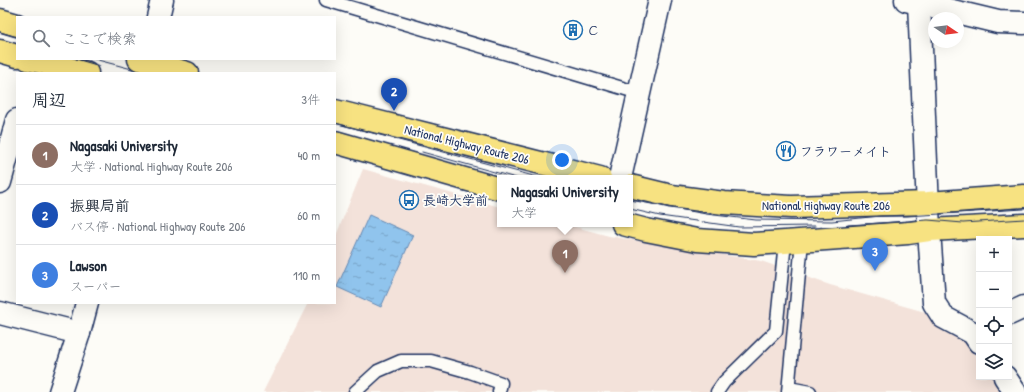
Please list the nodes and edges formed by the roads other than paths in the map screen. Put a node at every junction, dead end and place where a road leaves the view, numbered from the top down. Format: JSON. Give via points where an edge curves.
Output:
{"nodes":[{"id":1,"x":162,"y":0,"type":"edge"},
{"id":2,"x":326,"y":0,"type":"edge"},
{"id":3,"x":660,"y":0,"type":"edge"},
{"id":4,"x":913,"y":1,"type":"edge"},
{"id":5,"x":158,"y":16,"type":"edge"},
{"id":6,"x":0,"y":20,"type":"edge"},
{"id":7,"x":1024,"y":23,"type":"edge"},
{"id":8,"x":16,"y":25,"type":"edge"},
{"id":9,"x":0,"y":51,"type":"edge"},
{"id":10,"x":16,"y":58,"type":"edge"},
{"id":11,"x":27,"y":62,"type":"edge"},
{"id":12,"x":144,"y":63,"type":"edge"},
{"id":13,"x":82,"y":72,"type":"edge"},
{"id":14,"x":183,"y":72,"type":"edge"},
{"id":15,"x":639,"y":93,"type":"junction"},
{"id":16,"x":336,"y":111,"type":"edge"},
{"id":17,"x":16,"y":124,"type":"edge"},
{"id":18,"x":336,"y":142,"type":"edge"},
{"id":19,"x":588,"y":175,"type":"edge"},
{"id":20,"x":621,"y":175,"type":"edge"},
{"id":21,"x":0,"y":182,"type":"edge"},
{"id":22,"x":633,"y":187,"type":"edge"},
{"id":23,"x":497,"y":188,"type":"edge"},
{"id":24,"x":1024,"y":196,"type":"edge"},
{"id":25,"x":928,"y":203,"type":"junction"},
{"id":26,"x":1024,"y":225,"type":"edge"},
{"id":27,"x":633,"y":227,"type":"edge"},
{"id":28,"x":929,"y":230,"type":"junction"},
{"id":29,"x":793,"y":242,"type":"junction"},
{"id":30,"x":87,"y":304,"type":"edge"},
{"id":31,"x":1024,"y":307,"type":"edge"},
{"id":32,"x":0,"y":313,"type":"edge"},
{"id":33,"x":1012,"y":313,"type":"edge"},
{"id":34,"x":79,"y":333,"type":"junction"},
{"id":35,"x":976,"y":334,"type":"edge"},
{"id":36,"x":1006,"y":380,"type":"edge"},
{"id":37,"x":789,"y":390,"type":"edge"},
{"id":38,"x":60,"y":392,"type":"edge"},
{"id":39,"x":355,"y":392,"type":"edge"},
{"id":40,"x":499,"y":392,"type":"edge"},
{"id":41,"x":717,"y":392,"type":"edge"},
{"id":42,"x":810,"y":392,"type":"edge"},
{"id":43,"x":1015,"y":392,"type":"edge"}],
"edges":[{"from":1,"to":5,"type":"street"},
{"from":2,"to":15,"type":"lane"},
{"from":3,"to":15,"type":"street"},
{"from":4,"to":7,"type":"street","via":[[998,22]]},
{"from":4,"to":25,"type":"street"},
{"from":6,"to":8,"type":"highway"},
{"from":9,"to":10,"type":"highway"},
{"from":11,"to":13,"type":"highway"},
{"from":12,"to":14,"type":"highway"},
{"from":15,"to":20,"type":"street"},
{"from":16,"to":19,"type":"highway","name":"National Highway Route 206"},
{"from":17,"to":21,"type":"street"},
{"from":18,"to":23,"type":"highway"},
{"from":22,"to":25,"type":"highway","name":"National Highway Route 206","via":[[671,196],[792,207]]},
{"from":24,"to":25,"type":"highway","name":"National Highway Route 206"},
{"from":25,"to":28,"type":"street"},
{"from":26,"to":28,"type":"highway"},
{"from":27,"to":29,"type":"highway","via":[[697,240],[754,244]]},
{"from":28,"to":29,"type":"highway"},
{"from":28,"to":35,"type":"street","via":[[934,303],[943,316]]},
{"from":29,"to":37,"type":"lane"},
{"from":29,"to":41,"type":"lane","via":[[776,332],[724,382]]},
{"from":30,"to":34,"type":"street"},
{"from":31,"to":33,"type":"street"},
{"from":32,"to":34,"type":"street"},
{"from":34,"to":38,"type":"street"},
{"from":36,"to":43,"type":"street"},
{"from":37,"to":42,"type":"lane"},
{"from":39,"to":40,"type":"lane","via":[[378,371],[401,361],[431,361],[501,383]]}]}
